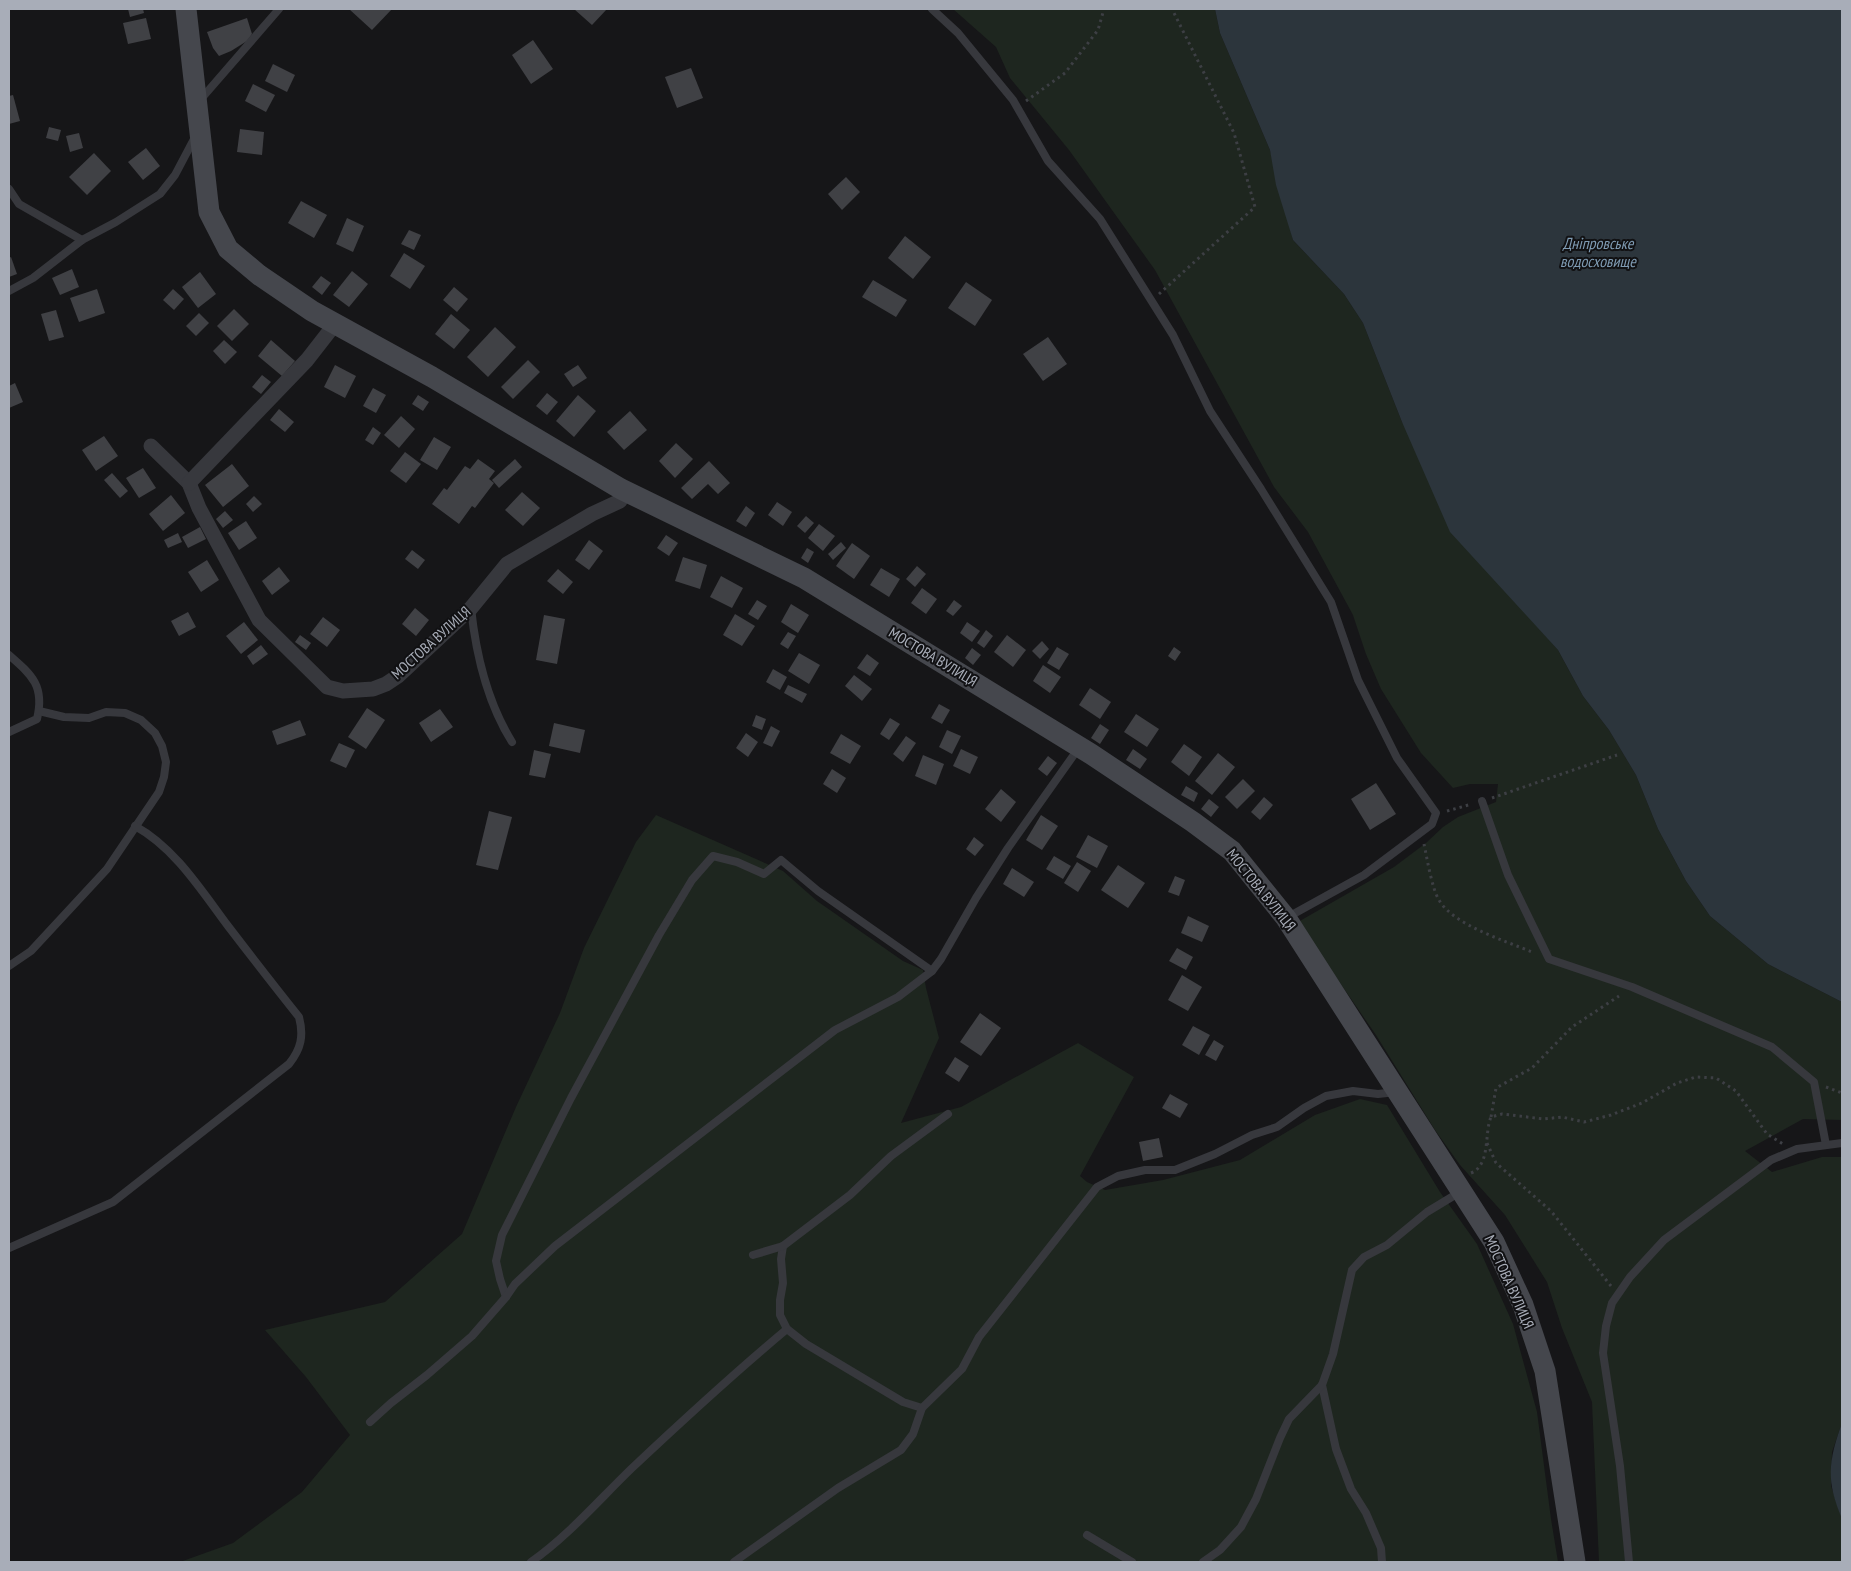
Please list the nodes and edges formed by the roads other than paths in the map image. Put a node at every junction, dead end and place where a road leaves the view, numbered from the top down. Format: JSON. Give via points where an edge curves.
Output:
{"nodes":[{"id":1,"x":186,"y":9,"type":"edge"},
{"id":2,"x":279,"y":9,"type":"edge"},
{"id":3,"x":932,"y":9,"type":"edge"},
{"id":4,"x":196,"y":104,"type":"junction"},
{"id":5,"x":199,"y":128,"type":"junction"},
{"id":6,"x":9,"y":189,"type":"edge"},
{"id":7,"x":82,"y":240,"type":"junction"},
{"id":8,"x":9,"y":291,"type":"edge"},
{"id":9,"x":335,"y":324,"type":"junction"},
{"id":10,"x":151,"y":446,"type":"dead end"},
{"id":11,"x":190,"y":483,"type":"junction"},
{"id":12,"x":625,"y":491,"type":"junction"},
{"id":13,"x":471,"y":608,"type":"junction"},
{"id":14,"x":9,"y":655,"type":"edge"},
{"id":15,"x":39,"y":711,"type":"junction"},
{"id":16,"x":9,"y":732,"type":"edge"},
{"id":17,"x":512,"y":742,"type":"dead end"},
{"id":18,"x":1080,"y":747,"type":"junction"},
{"id":19,"x":1482,"y":801,"type":"road end"},
{"id":20,"x":135,"y":826,"type":"junction"},
{"id":21,"x":1286,"y":918,"type":"junction"},
{"id":22,"x":9,"y":966,"type":"edge"},
{"id":23,"x":932,"y":972,"type":"junction"},
{"id":24,"x":1398,"y":1092,"type":"junction"},
{"id":25,"x":948,"y":1114,"type":"dead end"},
{"id":26,"x":1842,"y":1144,"type":"edge"},
{"id":27,"x":1826,"y":1145,"type":"junction"},
{"id":28,"x":1458,"y":1186,"type":"junction"},
{"id":29,"x":783,"y":1246,"type":"junction"},
{"id":30,"x":9,"y":1248,"type":"edge"},
{"id":31,"x":753,"y":1256,"type":"dead end"},
{"id":32,"x":506,"y":1297,"type":"junction"},
{"id":33,"x":786,"y":1329,"type":"junction"},
{"id":34,"x":1322,"y":1385,"type":"junction"},
{"id":35,"x":922,"y":1408,"type":"junction"},
{"id":36,"x":370,"y":1422,"type":"dead end"},
{"id":37,"x":1087,"y":1535,"type":"dead end"},
{"id":38,"x":531,"y":1562,"type":"edge"},
{"id":39,"x":734,"y":1562,"type":"edge"},
{"id":40,"x":1132,"y":1562,"type":"edge"},
{"id":41,"x":1202,"y":1562,"type":"edge"},
{"id":42,"x":1382,"y":1562,"type":"edge"},
{"id":43,"x":1575,"y":1562,"type":"edge"},
{"id":44,"x":1629,"y":1562,"type":"edge"}],
"edges":[{"from":1,"to":4,"type":"street","name":"МОСТОВА ВУЛИЦЯ"},
{"from":2,"to":4,"type":"lane"},
{"from":3,"to":21,"type":"lane","via":[[958,33],[1013,100],[1048,161],[1100,219],[1152,301],[1173,335],[1210,411],[1331,602],[1358,680],[1397,758],[1436,813],[1432,824],[1364,875]]},
{"from":4,"to":5,"type":"street","name":"МОСТОВА ВУЛИЦЯ"},
{"from":5,"to":7,"type":"lane","via":[[175,175],[160,194]]},
{"from":5,"to":9,"type":"street","name":"МОСТОВА ВУЛИЦЯ","via":[[209,212],[228,250],[259,276]]},
{"from":6,"to":7,"type":"lane","via":[[19,204]]},
{"from":7,"to":8,"type":"lane","via":[[32,278]]},
{"from":9,"to":11,"type":"street","via":[[307,360]]},
{"from":9,"to":12,"type":"street","name":"МОСТОВА ВУЛИЦЯ"},
{"from":10,"to":11,"type":"street","name":"МОСТОВА ВУЛИЦЯ"},
{"from":11,"to":13,"type":"street","name":"МОСТОВА ВУЛИЦЯ","via":[[199,508],[259,620],[327,687],[342,691],[373,689],[386,684]]},
{"from":12,"to":13,"type":"street","name":"МОСТОВА ВУЛИЦЯ","via":[[620,501],[507,564]]},
{"from":12,"to":18,"type":"street","name":"МОСТОВА ВУЛИЦЯ","via":[[804,578]]},
{"from":13,"to":17,"type":"lane","via":[[474,640],[488,690],[499,722]]},
{"from":14,"to":15,"type":"lane","via":[[35,680],[40,693]]},
{"from":15,"to":16,"type":"lane","via":[[37,719]]},
{"from":15,"to":20,"type":"lane","via":[[89,718],[106,712],[125,713],[141,720],[155,733],[166,762],[164,777]]},
{"from":18,"to":21,"type":"street","name":"МОСТОВА ВУЛИЦЯ","via":[[1232,851]]},
{"from":18,"to":23,"type":"lane","via":[[1008,848]]},
{"from":19,"to":27,"type":"lane","via":[[1508,875],[1549,959],[1632,987],[1772,1047],[1814,1082]]},
{"from":20,"to":22,"type":"lane","via":[[107,869],[31,951]]},
{"from":20,"to":30,"type":"lane","via":[[152,835],[170,852],[299,1017],[301,1042],[289,1064],[113,1202]]},
{"from":21,"to":24,"type":"street","name":"МОСТОВА ВУЛИЦЯ"},
{"from":23,"to":32,"type":"lane","via":[[898,997],[827,1036],[555,1246],[515,1284]]},
{"from":23,"to":32,"type":"lane","via":[[781,860],[764,874],[713,856],[692,880],[659,935],[502,1235],[496,1261]]},
{"from":24,"to":28,"type":"street","name":"МОСТОВА ВУЛИЦЯ"},
{"from":24,"to":35,"type":"lane","via":[[1352,1091],[1326,1096],[1277,1127],[1175,1170],[1145,1170],[1118,1176],[1098,1187],[979,1337],[962,1369]]},
{"from":25,"to":29,"type":"lane","via":[[891,1156],[850,1195]]},
{"from":26,"to":27,"type":"lane"},
{"from":27,"to":44,"type":"lane","via":[[1797,1150],[1771,1160],[1664,1240],[1630,1277],[1612,1303],[1603,1353],[1620,1466]]},
{"from":28,"to":34,"type":"lane","via":[[1386,1245],[1364,1257],[1352,1270],[1333,1354]]},
{"from":28,"to":43,"type":"street","name":"МОСТОВА ВУЛИЦЯ","via":[[1494,1242],[1523,1305],[1545,1371]]},
{"from":29,"to":31,"type":"lane"},
{"from":29,"to":33,"type":"lane","via":[[780,1316]]},
{"from":32,"to":36,"type":"lane","via":[[472,1336]]},
{"from":33,"to":35,"type":"lane","via":[[903,1402]]},
{"from":33,"to":38,"type":"lane","via":[[666,1436],[553,1546]]},
{"from":34,"to":41,"type":"lane","via":[[1289,1419],[1241,1527],[1220,1550]]},
{"from":34,"to":42,"type":"lane","via":[[1336,1449],[1351,1488],[1382,1548]]},
{"from":35,"to":39,"type":"lane","via":[[913,1434],[901,1450],[838,1488]]},
{"from":37,"to":40,"type":"lane"}]}
